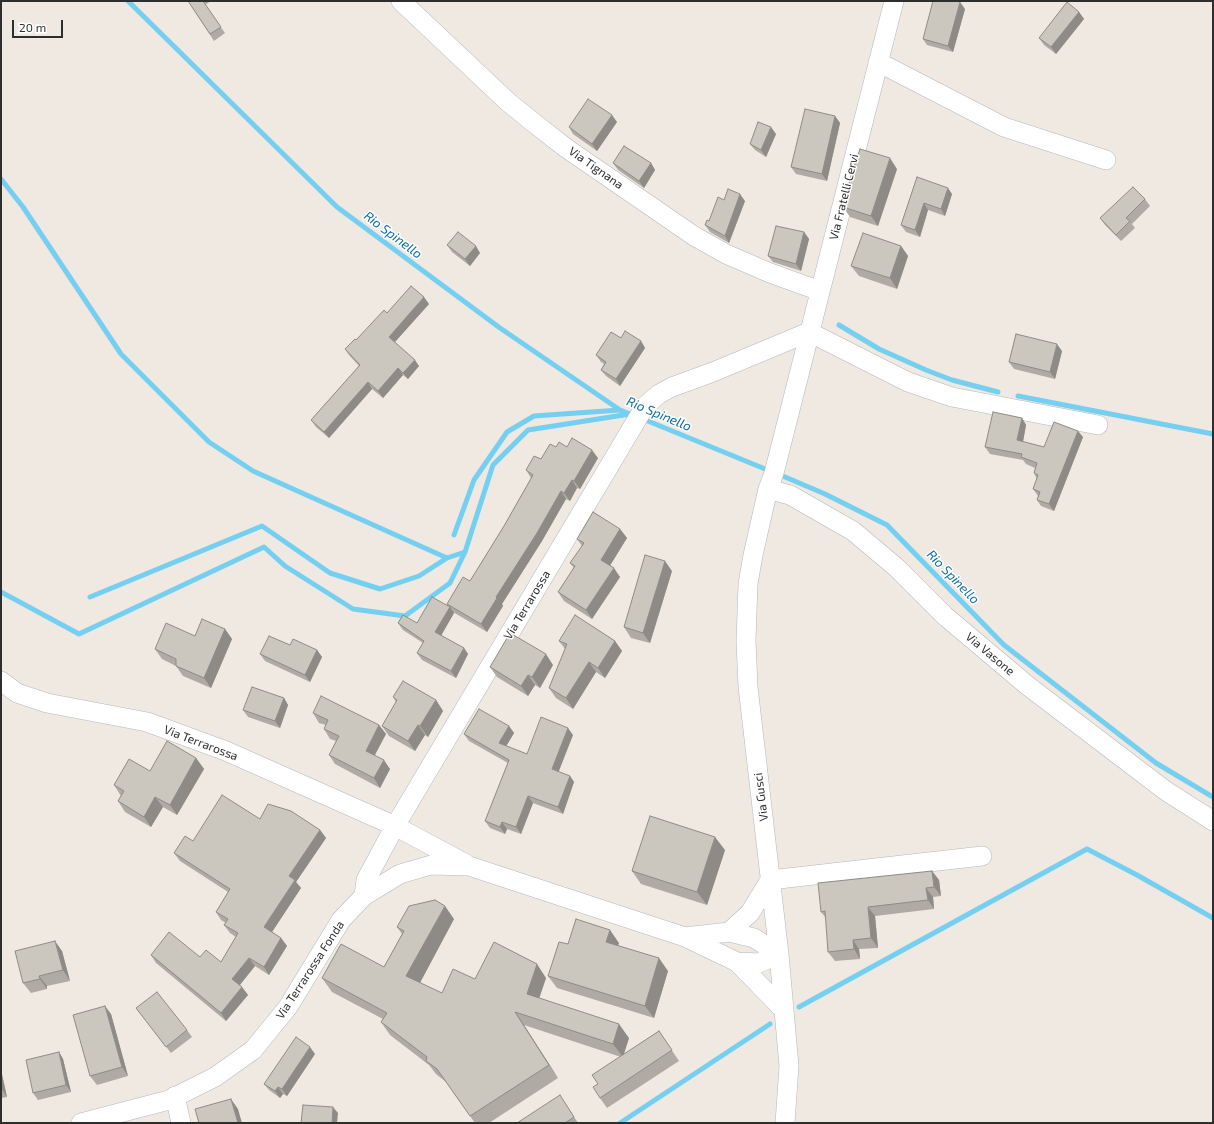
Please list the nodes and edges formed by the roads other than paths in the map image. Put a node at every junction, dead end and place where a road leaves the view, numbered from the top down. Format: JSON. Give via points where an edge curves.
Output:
{"nodes":[{"id":1,"x":401,"y":1,"type":"edge"},
{"id":2,"x":894,"y":1,"type":"edge"},
{"id":3,"x":878,"y":62,"type":"junction"},
{"id":4,"x":1106,"y":160,"type":"dead end"},
{"id":5,"x":820,"y":291,"type":"junction"},
{"id":6,"x":809,"y":332,"type":"junction"},
{"id":7,"x":1098,"y":425,"type":"dead end"},
{"id":8,"x":771,"y":481,"type":"junction"},
{"id":9,"x":1,"y":681,"type":"edge"},
{"id":10,"x":1213,"y":821,"type":"edge"},
{"id":11,"x":395,"y":826,"type":"junction"},
{"id":12,"x":982,"y":856,"type":"dead end"},
{"id":13,"x":469,"y":866,"type":"junction"},
{"id":14,"x":770,"y":880,"type":"junction"},
{"id":15,"x":364,"y":896,"type":"junction"},
{"id":16,"x":729,"y":932,"type":"junction"},
{"id":17,"x":685,"y":937,"type":"junction"},
{"id":18,"x":779,"y":954,"type":"junction"},
{"id":19,"x":737,"y":962,"type":"junction"},
{"id":20,"x":784,"y":1010,"type":"junction"},
{"id":21,"x":175,"y":1096,"type":"junction"},
{"id":22,"x":81,"y":1123,"type":"edge"},
{"id":23,"x":181,"y":1123,"type":"edge"},
{"id":24,"x":785,"y":1123,"type":"edge"}],
"edges":[{"from":1,"to":5,"type":"street","name":"Via Tignana","via":[[513,106],[566,148],[681,227],[726,254]]},
{"from":2,"to":3,"type":"street","name":"Via Fratelli Cervi"},
{"from":3,"to":4,"type":"street","via":[[1004,127]]},
{"from":3,"to":5,"type":"street","name":"Via Fratelli Cervi"},
{"from":5,"to":6,"type":"street","name":"Via Fratelli Cervi"},
{"from":6,"to":7,"type":"street","via":[[908,382],[952,397]]},
{"from":6,"to":8,"type":"street","name":"Via Fratelli Cervi"},
{"from":6,"to":11,"type":"street","name":"Via Terrarossa","via":[[672,387],[645,406]]},
{"from":8,"to":10,"type":"street","name":"Via Vasone","via":[[790,495],[853,531],[897,568],[945,616],[1028,686],[1166,791]]},
{"from":8,"to":14,"type":"street","name":"Via Gusci","via":[[748,584],[746,641],[748,687]]},
{"from":9,"to":11,"type":"street","name":"Via Terrarossa","via":[[17,693],[47,703],[147,722],[226,751]]},
{"from":11,"to":13,"type":"street","name":"Via Terrarossa"},
{"from":11,"to":15,"type":"street","name":"Via Terrarossa","via":[[366,880]]},
{"from":12,"to":14,"type":"street"},
{"from":13,"to":15,"type":"street","name":"Via Terrarossa Fonda","via":[[431,865],[400,874]]},
{"from":13,"to":17,"type":"street","name":"Via Terrarossa Fonda"},
{"from":14,"to":16,"type":"street","via":[[750,913]]},
{"from":14,"to":18,"type":"street","name":"Via Gusci"},
{"from":15,"to":21,"type":"street","name":"Via Terrarossa Fonda","via":[[341,920],[288,1007],[253,1050],[215,1077]]},
{"from":16,"to":17,"type":"street"},
{"from":16,"to":18,"type":"street","via":[[754,938]]},
{"from":17,"to":19,"type":"street","name":"Via Terrarossa Fonda"},
{"from":18,"to":19,"type":"street","via":[[759,963]]},
{"from":18,"to":20,"type":"street","name":"Via Gusci"},
{"from":19,"to":20,"type":"street"},
{"from":20,"to":24,"type":"street","name":"Via Gusci","via":[[789,1066]]},
{"from":21,"to":22,"type":"street","name":"Via Terrarossa Fonda","via":[[169,1100]]},
{"from":21,"to":23,"type":"street"}]}
